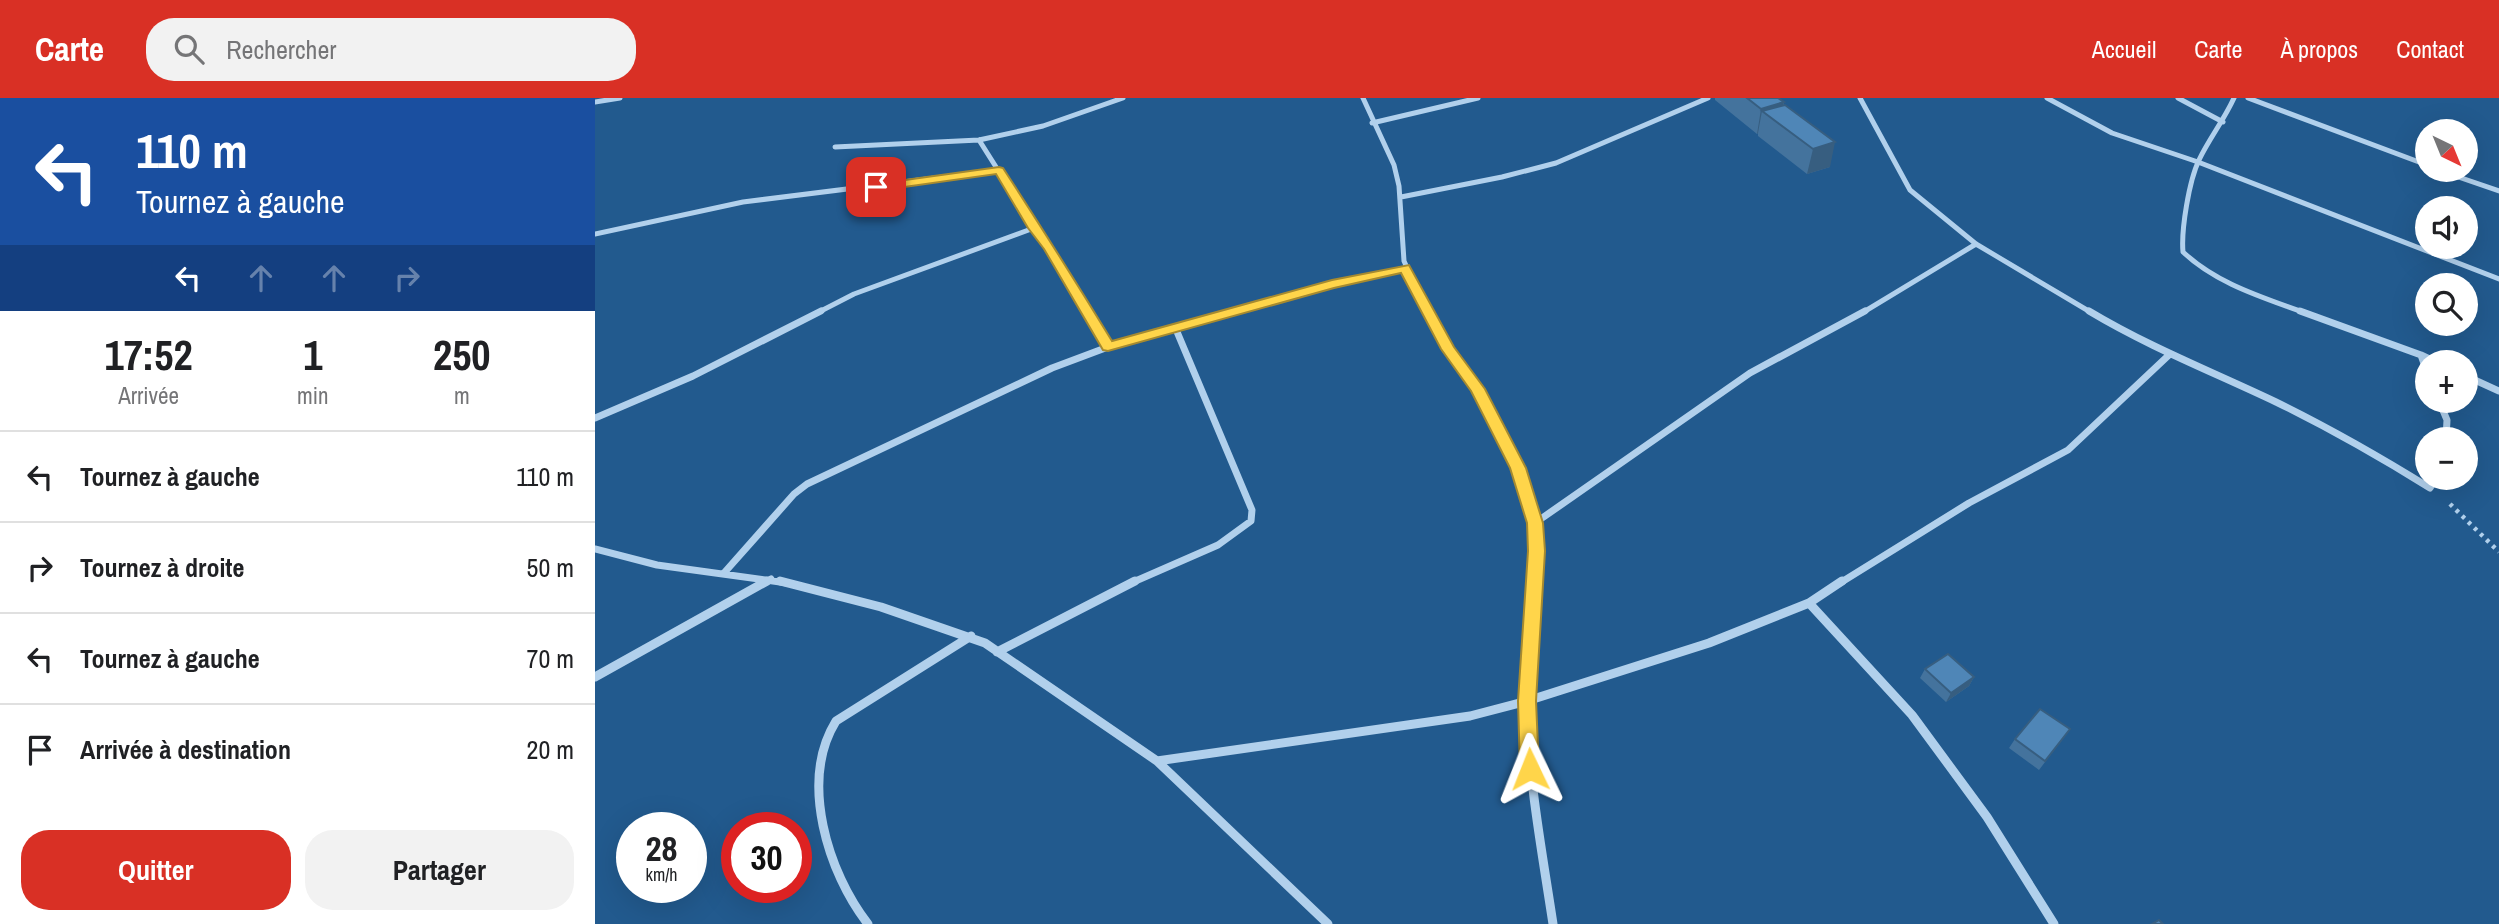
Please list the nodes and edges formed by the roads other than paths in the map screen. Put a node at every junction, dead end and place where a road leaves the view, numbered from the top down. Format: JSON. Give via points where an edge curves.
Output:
{"nodes":[{"id":1,"x":620,"y":98,"type":"edge"},
{"id":2,"x":1123,"y":98,"type":"edge"},
{"id":3,"x":1363,"y":98,"type":"edge"},
{"id":4,"x":1478,"y":98,"type":"edge"},
{"id":5,"x":1708,"y":98,"type":"edge"},
{"id":6,"x":1860,"y":98,"type":"edge"},
{"id":7,"x":2047,"y":98,"type":"edge"},
{"id":8,"x":2178,"y":98,"type":"edge"},
{"id":9,"x":2234,"y":98,"type":"edge"},
{"id":10,"x":2248,"y":98,"type":"edge"},
{"id":11,"x":595,"y":102,"type":"edge"},
{"id":12,"x":2223,"y":122,"type":"junction"},
{"id":13,"x":1372,"y":123,"type":"junction"},
{"id":14,"x":979,"y":140,"type":"junction"},
{"id":15,"x":835,"y":147,"type":"dead end"},
{"id":16,"x":2415,"y":161,"type":"edge"},
{"id":17,"x":2198,"y":162,"type":"junction"},
{"id":18,"x":999,"y":170,"type":"junction"},
{"id":19,"x":2473,"y":182,"type":"edge"},
{"id":20,"x":2499,"y":191,"type":"edge"},
{"id":21,"x":1401,"y":197,"type":"junction"},
{"id":22,"x":1034,"y":228,"type":"junction"},
{"id":23,"x":595,"y":234,"type":"edge"},
{"id":24,"x":1976,"y":244,"type":"junction"},
{"id":25,"x":1405,"y":268,"type":"junction"},
{"id":26,"x":2499,"y":279,"type":"edge"},
{"id":27,"x":1175,"y":327,"type":"junction"},
{"id":28,"x":1108,"y":346,"type":"junction"},
{"id":29,"x":2415,"y":353,"type":"edge"},
{"id":30,"x":2170,"y":354,"type":"junction"},
{"id":31,"x":2478,"y":381,"type":"edge"},
{"id":32,"x":2499,"y":391,"type":"edge"},
{"id":33,"x":595,"y":418,"type":"edge"},
{"id":34,"x":2415,"y":479,"type":"edge"},
{"id":35,"x":1535,"y":523,"type":"junction"},
{"id":36,"x":595,"y":549,"type":"edge"},
{"id":37,"x":724,"y":573,"type":"junction"},
{"id":38,"x":771,"y":579,"type":"junction"},
{"id":39,"x":1809,"y":603,"type":"junction"},
{"id":40,"x":971,"y":636,"type":"junction"},
{"id":41,"x":997,"y":652,"type":"junction"},
{"id":42,"x":595,"y":677,"type":"edge"},
{"id":43,"x":1527,"y":701,"type":"junction"},
{"id":44,"x":1157,"y":761,"type":"junction"},
{"id":45,"x":868,"y":924,"type":"edge"},
{"id":46,"x":1328,"y":924,"type":"edge"},
{"id":47,"x":1553,"y":924,"type":"edge"},
{"id":48,"x":2054,"y":924,"type":"edge"}],
"edges":[{"from":1,"to":11,"type":"street"},
{"from":2,"to":14,"type":"street","via":[[1043,126]]},
{"from":3,"to":13,"type":"street"},
{"from":4,"to":13,"type":"street"},
{"from":5,"to":21,"type":"street","via":[[1556,163]]},
{"from":6,"to":24,"type":"street","via":[[1910,190]]},
{"from":7,"to":17,"type":"street","via":[[2112,133]]},
{"from":8,"to":12,"type":"street"},
{"from":9,"to":12,"type":"street"},
{"from":10,"to":16,"type":"street"},
{"from":12,"to":17,"type":"street"},
{"from":13,"to":21,"type":"street","via":[[1397,173]]},
{"from":14,"to":15,"type":"street"},
{"from":14,"to":18,"type":"street"},
{"from":17,"to":26,"type":"street"},
{"from":17,"to":29,"type":"street","via":[[2181,233],[2183,252],[2190,261],[2268,301]]},
{"from":18,"to":22,"type":"street"},
{"from":18,"to":23,"type":"street","via":[[698,209]]},
{"from":19,"to":20,"type":"street"},
{"from":21,"to":25,"type":"street"},
{"from":22,"to":28,"type":"street"},
{"from":22,"to":33,"type":"street","via":[[854,294],[693,376]]},
{"from":24,"to":30,"type":"street","via":[[2058,295]]},
{"from":24,"to":35,"type":"street","via":[[1891,297],[1750,373]]},
{"from":25,"to":27,"type":"street"},
{"from":25,"to":35,"type":"street","via":[[1448,349],[1478,389],[1518,468]]},
{"from":27,"to":28,"type":"street"},
{"from":27,"to":41,"type":"street","via":[[1252,510],[1251,521],[1218,545],[1110,592]]},
{"from":28,"to":37,"type":"street","via":[[807,484]]},
{"from":30,"to":34,"type":"street","via":[[2276,402]]},
{"from":30,"to":39,"type":"street","via":[[2068,450],[1910,538]]},
{"from":31,"to":32,"type":"street"},
{"from":35,"to":43,"type":"street"},
{"from":36,"to":37,"type":"street","via":[[657,565]]},
{"from":37,"to":38,"type":"street"},
{"from":38,"to":40,"type":"street"},
{"from":38,"to":42,"type":"street"},
{"from":39,"to":43,"type":"street","via":[[1709,643]]},
{"from":39,"to":48,"type":"street","via":[[1912,715],[1987,817]]},
{"from":40,"to":41,"type":"street"},
{"from":40,"to":45,"type":"street","via":[[836,721],[829,732],[821,763],[820,799],[826,841],[837,874]]},
{"from":41,"to":44,"type":"street"},
{"from":43,"to":44,"type":"street","via":[[1470,716]]},
{"from":43,"to":47,"type":"street","via":[[1530,769]]},
{"from":44,"to":46,"type":"street"}]}
